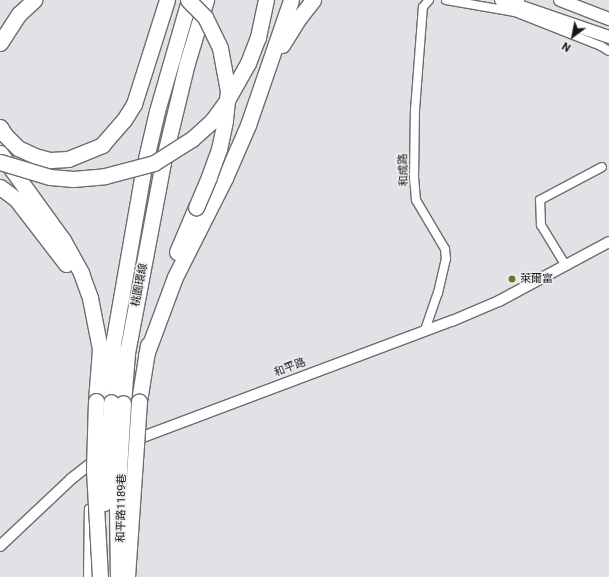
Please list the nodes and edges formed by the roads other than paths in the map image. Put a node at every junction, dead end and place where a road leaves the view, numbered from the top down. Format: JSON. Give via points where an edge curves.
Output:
{"nodes":[{"id":1,"x":34,"y":0,"type":"edge"},
{"id":2,"x":168,"y":0,"type":"edge"},
{"id":3,"x":188,"y":0,"type":"edge"},
{"id":4,"x":206,"y":0,"type":"edge"},
{"id":5,"x":266,"y":0,"type":"edge"},
{"id":6,"x":291,"y":0,"type":"edge"},
{"id":7,"x":313,"y":0,"type":"edge"},
{"id":8,"x":429,"y":0,"type":"edge"},
{"id":9,"x":446,"y":0,"type":"edge"},
{"id":10,"x":501,"y":0,"type":"edge"},
{"id":11,"x":560,"y":0,"type":"edge"},
{"id":12,"x":518,"y":6,"type":"edge"},
{"id":13,"x":609,"y":19,"type":"edge"},
{"id":14,"x":609,"y":37,"type":"edge"},
{"id":15,"x":0,"y":44,"type":"edge"},
{"id":16,"x":609,"y":51,"type":"edge"},
{"id":17,"x":262,"y":86,"type":"junction"},
{"id":18,"x":0,"y":127,"type":"edge"},
{"id":19,"x":0,"y":153,"type":"edge"},
{"id":20,"x":0,"y":162,"type":"edge"},
{"id":21,"x":602,"y":168,"type":"dead end"},
{"id":22,"x":0,"y":187,"type":"edge"},
{"id":23,"x":609,"y":242,"type":"edge"},
{"id":24,"x":566,"y":266,"type":"junction"},
{"id":25,"x":425,"y":330,"type":"junction"},
{"id":26,"x":146,"y":355,"type":"junction"},
{"id":27,"x":110,"y":402,"type":"junction"},
{"id":28,"x":135,"y":440,"type":"junction"},
{"id":29,"x":90,"y":463,"type":"junction"},
{"id":30,"x":0,"y":546,"type":"edge"},
{"id":31,"x":88,"y":577,"type":"edge"},
{"id":32,"x":101,"y":577,"type":"edge"},
{"id":33,"x":118,"y":577,"type":"edge"},
{"id":34,"x":127,"y":577,"type":"edge"},
{"id":35,"x":132,"y":577,"type":"edge"}],
"edges":[{"from":1,"to":15,"type":"highway","via":[[19,14]]},
{"from":2,"to":18,"type":"highway","via":[[134,104],[102,145],[68,158],[50,160],[18,148],[4,135]]},
{"from":3,"to":26,"type":"highway","bridge":true,"via":[[205,17],[220,48],[228,91],[226,121],[209,177],[158,299]]},
{"from":3,"to":27,"type":"highway","name":"桃園環線","via":[[144,167],[114,344]]},
{"from":4,"to":27,"type":"highway","name":"桃園環線","via":[[187,63],[163,162],[127,353]]},
{"from":5,"to":20,"type":"highway","bridge":true,"via":[[258,37],[248,63],[226,102],[212,121],[192,139],[154,163],[104,176],[73,179],[50,177]]},
{"from":6,"to":17,"type":"highway"},
{"from":7,"to":17,"type":"highway","via":[[286,38]]},
{"from":8,"to":25,"type":"street","name":"和成路","via":[[423,7],[415,110],[414,178],[416,200],[445,249],[446,259]]},
{"from":9,"to":12,"type":"street"},
{"from":10,"to":12,"type":"main road"},
{"from":11,"to":13,"type":"main road"},
{"from":12,"to":14,"type":"main road"},
{"from":12,"to":16,"type":"street"},
{"from":17,"to":26,"type":"highway","via":[[225,178],[175,277]]},
{"from":19,"to":27,"type":"highway","via":[[48,218],[81,273],[90,298]]},
{"from":21,"to":24,"type":"street","via":[[540,200],[541,226]]},
{"from":22,"to":27,"type":"highway","via":[[16,199],[67,265],[85,308]]},
{"from":23,"to":24,"type":"street","name":"和平路"},
{"from":24,"to":25,"type":"street","name":"和平路","via":[[499,301]]},
{"from":25,"to":28,"type":"street","name":"和平路"},
{"from":26,"to":34,"type":"highway","bridge":true,"via":[[139,401]]},
{"from":27,"to":32,"type":"highway","bridge":true,"via":[[94,470]]},
{"from":27,"to":33,"type":"highway","name":"桃園環線","bridge":true,"via":[[117,504]]},
{"from":28,"to":29,"type":"street","name":"和平路"},
{"from":28,"to":35,"type":"street","name":"和平路1189巷"},
{"from":29,"to":30,"type":"street","name":"和平路"},
{"from":29,"to":31,"type":"street"}]}
